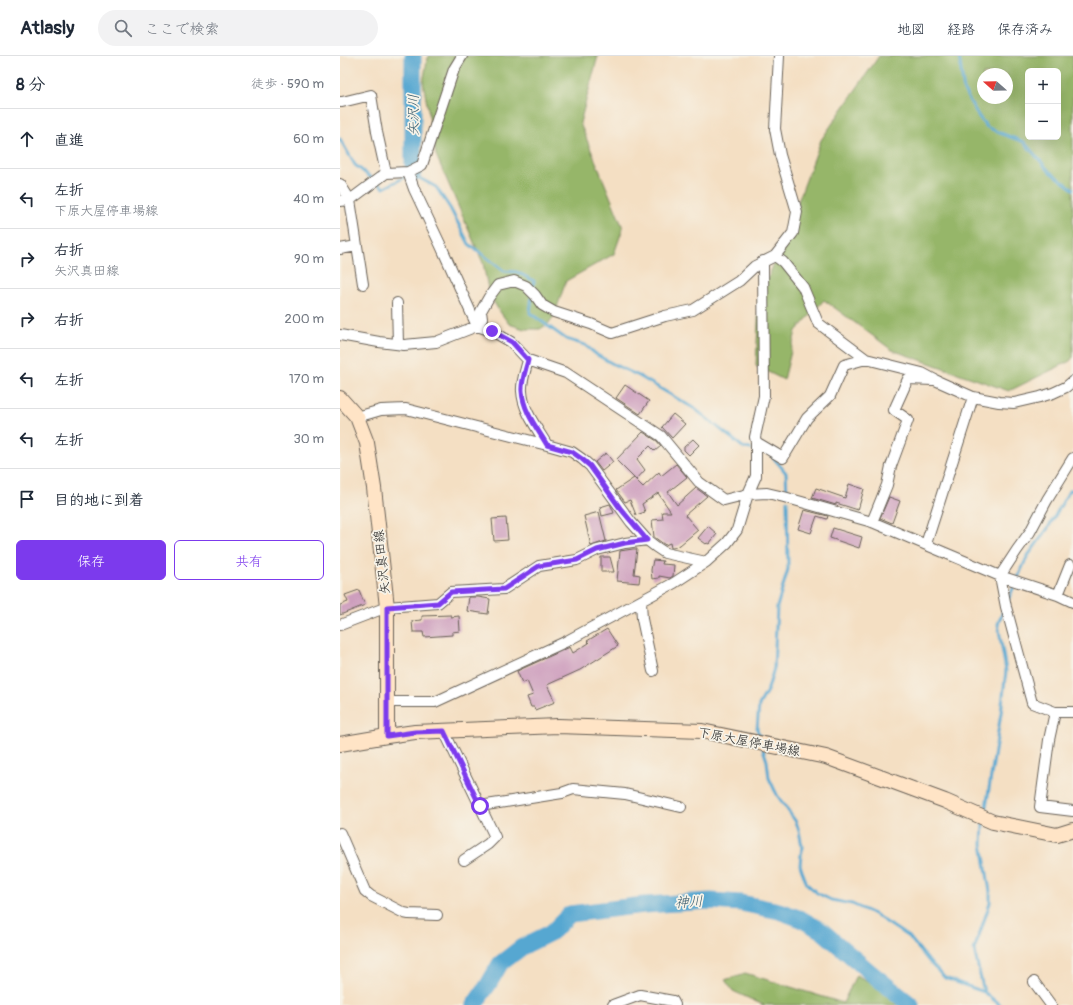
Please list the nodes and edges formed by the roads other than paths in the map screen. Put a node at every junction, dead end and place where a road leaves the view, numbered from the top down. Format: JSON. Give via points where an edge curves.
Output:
{"nodes":[{"id":1,"x":462,"y":56,"type":"edge"},
{"id":2,"x":779,"y":56,"type":"edge"},
{"id":3,"x":340,"y":102,"type":"edge"},
{"id":4,"x":408,"y":172,"type":"junction"},
{"id":5,"x":386,"y":173,"type":"junction"},
{"id":6,"x":340,"y":184,"type":"edge"},
{"id":7,"x":345,"y":200,"type":"edge"},
{"id":8,"x":357,"y":246,"type":"junction"},
{"id":9,"x":340,"y":249,"type":"edge"},
{"id":10,"x":775,"y":256,"type":"junction"},
{"id":11,"x":763,"y":261,"type":"junction"},
{"id":12,"x":363,"y":284,"type":"dead end"},
{"id":13,"x":397,"y":303,"type":"dead end"},
{"id":14,"x":476,"y":313,"type":"junction"},
{"id":15,"x":477,"y":326,"type":"junction"},
{"id":16,"x":340,"y":335,"type":"edge"},
{"id":17,"x":398,"y":344,"type":"junction"},
{"id":18,"x":528,"y":360,"type":"junction"},
{"id":19,"x":866,"y":360,"type":"junction"},
{"id":20,"x":935,"y":380,"type":"junction"},
{"id":21,"x":1073,"y":381,"type":"edge"},
{"id":22,"x":974,"y":396,"type":"junction"},
{"id":23,"x":340,"y":398,"type":"edge"},
{"id":24,"x":357,"y":417,"type":"junction"},
{"id":25,"x":756,"y":442,"type":"junction"},
{"id":26,"x":547,"y":445,"type":"junction"},
{"id":27,"x":1073,"y":458,"type":"edge"},
{"id":28,"x":748,"y":494,"type":"junction"},
{"id":29,"x":872,"y":522,"type":"junction"},
{"id":30,"x":647,"y":540,"type":"junction"},
{"id":31,"x":926,"y":544,"type":"junction"},
{"id":32,"x":706,"y":562,"type":"junction"},
{"id":33,"x":1070,"y":565,"type":"dead end"},
{"id":34,"x":1000,"y":576,"type":"junction"},
{"id":35,"x":1058,"y":595,"type":"junction"},
{"id":36,"x":641,"y":602,"type":"junction"},
{"id":37,"x":1073,"y":602,"type":"edge"},
{"id":38,"x":387,"y":607,"type":"junction"},
{"id":39,"x":340,"y":625,"type":"edge"},
{"id":40,"x":653,"y":671,"type":"dead end"},
{"id":41,"x":387,"y":702,"type":"junction"},
{"id":42,"x":1055,"y":712,"type":"junction"},
{"id":43,"x":1073,"y":712,"type":"edge"},
{"id":44,"x":444,"y":731,"type":"junction"},
{"id":45,"x":387,"y":736,"type":"junction"},
{"id":46,"x":340,"y":744,"type":"edge"},
{"id":47,"x":480,"y":806,"type":"junction"},
{"id":48,"x":681,"y":807,"type":"dead end"},
{"id":49,"x":1073,"y":811,"type":"edge"},
{"id":50,"x":1073,"y":830,"type":"edge"},
{"id":51,"x":340,"y":833,"type":"edge"},
{"id":52,"x":464,"y":860,"type":"dead end"},
{"id":53,"x":437,"y":915,"type":"dead end"},
{"id":54,"x":1034,"y":982,"type":"dead end"},
{"id":55,"x":613,"y":1005,"type":"edge"},
{"id":56,"x":675,"y":1005,"type":"edge"},
{"id":57,"x":1051,"y":1005,"type":"edge"}],
"edges":[{"from":1,"to":4,"type":"street","via":[[454,69],[422,165]]},
{"from":2,"to":10,"type":"street","via":[[775,129],[780,155],[798,212],[793,234]]},
{"from":3,"to":5,"type":"street","via":[[370,95]]},
{"from":4,"to":5,"type":"street"},
{"from":4,"to":14,"type":"street","via":[[441,246]]},
{"from":5,"to":7,"type":"street"},
{"from":6,"to":7,"type":"street"},
{"from":7,"to":8,"type":"street"},
{"from":8,"to":9,"type":"street"},
{"from":8,"to":12,"type":"street"},
{"from":10,"to":11,"type":"street"},
{"from":10,"to":19,"type":"street","via":[[803,287],[818,323]]},
{"from":11,"to":14,"type":"street","via":[[739,281],[693,310],[612,332],[554,312],[542,305],[526,286],[514,281],[498,285]]},
{"from":11,"to":25,"type":"street","via":[[764,396]]},
{"from":13,"to":17,"type":"street"},
{"from":14,"to":15,"type":"street"},
{"from":15,"to":17,"type":"street","via":[[436,342]]},
{"from":15,"to":18,"type":"street","via":[[512,342]]},
{"from":16,"to":17,"type":"street"},
{"from":18,"to":26,"type":"street","via":[[521,390],[524,404]]},
{"from":18,"to":28,"type":"street","via":[[566,373],[661,436],[699,482],[724,500]]},
{"from":19,"to":20,"type":"street","via":[[922,373]]},
{"from":19,"to":25,"type":"street","via":[[844,365],[830,396],[807,418],[783,458]]},
{"from":20,"to":22,"type":"street"},
{"from":20,"to":29,"type":"street","via":[[908,379],[896,404],[894,410],[908,420]]},
{"from":21,"to":22,"type":"street","via":[[1052,393],[1014,403]]},
{"from":22,"to":31,"type":"street"},
{"from":23,"to":24,"type":"main road","name":"矢沢真田線"},
{"from":24,"to":26,"type":"street","via":[[381,410],[406,409]]},
{"from":24,"to":38,"type":"main road","name":"矢沢真田線","via":[[367,443]]},
{"from":25,"to":28,"type":"street","via":[[756,476]]},
{"from":26,"to":30,"type":"street","via":[[572,452],[590,466]]},
{"from":27,"to":34,"type":"street","via":[[1030,532]]},
{"from":28,"to":29,"type":"street","via":[[767,493]]},
{"from":28,"to":32,"type":"street","via":[[737,530]]},
{"from":29,"to":31,"type":"street"},
{"from":30,"to":32,"type":"street","via":[[665,553]]},
{"from":30,"to":38,"type":"street","via":[[597,550],[577,560],[539,566],[504,589],[451,592],[438,603]]},
{"from":31,"to":34,"type":"street"},
{"from":32,"to":36,"type":"street"},
{"from":33,"to":35,"type":"street"},
{"from":34,"to":35,"type":"street"},
{"from":34,"to":42,"type":"street","via":[[1032,703]]},
{"from":35,"to":37,"type":"street"},
{"from":36,"to":40,"type":"street"},
{"from":36,"to":41,"type":"street","via":[[565,642],[435,702]]},
{"from":38,"to":39,"type":"street"},
{"from":38,"to":41,"type":"main road","name":"矢沢真田線"},
{"from":41,"to":45,"type":"main road","name":"矢沢真田線"},
{"from":42,"to":43,"type":"street"},
{"from":42,"to":49,"type":"street","via":[[1040,807]]},
{"from":44,"to":45,"type":"main road","name":"下原大屋停車場線"},
{"from":44,"to":47,"type":"street"},
{"from":44,"to":50,"type":"main road","name":"下原大屋停車場線","via":[[558,726],[702,731],[826,757],[984,818],[1057,835]]},
{"from":45,"to":46,"type":"main road","name":"下原大屋停車場線"},
{"from":47,"to":48,"type":"street","via":[[573,789],[625,794]]},
{"from":47,"to":52,"type":"street","via":[[495,836],[488,844]]},
{"from":51,"to":53,"type":"street","via":[[365,890],[371,896],[404,913]]},
{"from":54,"to":57,"type":"street"},
{"from":55,"to":56,"type":"street","via":[[640,996],[673,1002]]}]}
